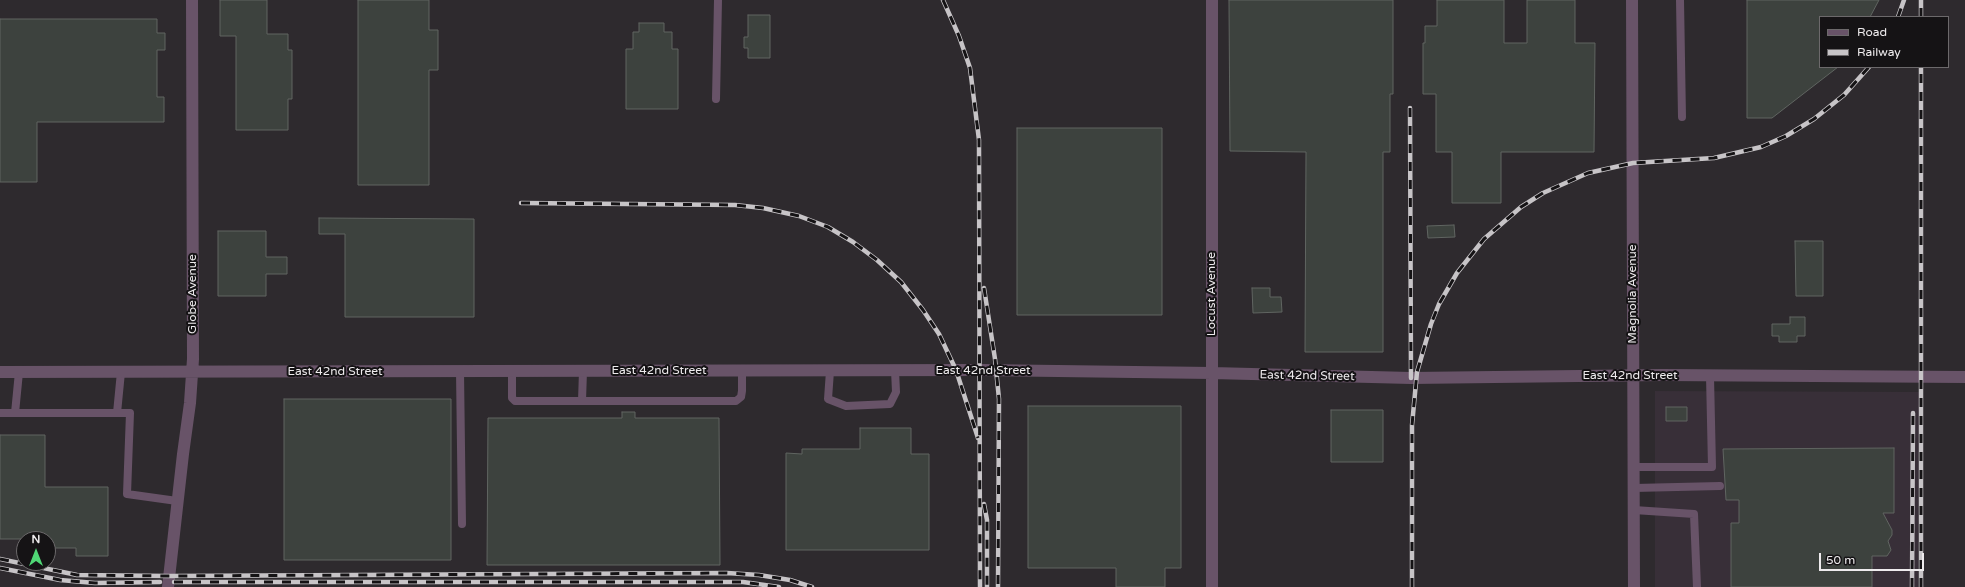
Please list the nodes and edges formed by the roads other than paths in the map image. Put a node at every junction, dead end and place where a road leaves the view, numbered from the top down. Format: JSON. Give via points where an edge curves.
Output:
{"nodes":[{"id":1,"x":192,"y":0,"type":"edge"},
{"id":2,"x":718,"y":0,"type":"edge"},
{"id":3,"x":1212,"y":0,"type":"edge"},
{"id":4,"x":1632,"y":0,"type":"edge"},
{"id":5,"x":1680,"y":0,"type":"edge"},
{"id":6,"x":716,"y":99,"type":"dead end"},
{"id":7,"x":1682,"y":117,"type":"dead end"},
{"id":8,"x":830,"y":370,"type":"junction"},
{"id":9,"x":895,"y":370,"type":"junction"},
{"id":10,"x":460,"y":371,"type":"junction"},
{"id":11,"x":512,"y":371,"type":"junction"},
{"id":12,"x":583,"y":371,"type":"junction"},
{"id":13,"x":742,"y":371,"type":"junction"},
{"id":14,"x":0,"y":372,"type":"edge"},
{"id":15,"x":18,"y":372,"type":"junction"},
{"id":16,"x":121,"y":372,"type":"junction"},
{"id":17,"x":192,"y":372,"type":"junction"},
{"id":18,"x":1212,"y":373,"type":"junction"},
{"id":19,"x":1634,"y":375,"type":"junction"},
{"id":20,"x":1710,"y":376,"type":"junction"},
{"id":21,"x":1965,"y":377,"type":"edge"},
{"id":22,"x":582,"y":401,"type":"junction"},
{"id":23,"x":0,"y":413,"type":"edge"},
{"id":24,"x":15,"y":413,"type":"junction"},
{"id":25,"x":117,"y":413,"type":"junction"},
{"id":26,"x":1634,"y":467,"type":"junction"},
{"id":27,"x":1720,"y":486,"type":"dead end"},
{"id":28,"x":1634,"y":488,"type":"junction"},
{"id":29,"x":177,"y":501,"type":"junction"},
{"id":30,"x":1634,"y":510,"type":"junction"},
{"id":31,"x":462,"y":524,"type":"dead end"},
{"id":32,"x":168,"y":587,"type":"edge"},
{"id":33,"x":1212,"y":587,"type":"edge"},
{"id":34,"x":1634,"y":587,"type":"edge"},
{"id":35,"x":1697,"y":587,"type":"edge"}],
"edges":[{"from":1,"to":17,"type":"street","name":"Globe Avenue"},
{"from":2,"to":6,"type":"lane"},
{"from":3,"to":18,"type":"street","name":"Locust Avenue"},
{"from":4,"to":19,"type":"street","name":"Magnolia Avenue"},
{"from":5,"to":7,"type":"lane"},
{"from":8,"to":9,"type":"street","name":"East 42nd Street"},
{"from":8,"to":9,"type":"lane","via":[[828,399],[846,406],[890,404],[896,392]]},
{"from":8,"to":13,"type":"street","name":"East 42nd Street"},
{"from":9,"to":18,"type":"street","name":"East 42nd Street"},
{"from":10,"to":11,"type":"street","name":"East 42nd Street"},
{"from":10,"to":17,"type":"street","name":"East 42nd Street"},
{"from":10,"to":31,"type":"lane"},
{"from":11,"to":12,"type":"street","name":"East 42nd Street"},
{"from":11,"to":22,"type":"lane","via":[[512,398],[515,401]]},
{"from":12,"to":13,"type":"street","name":"East 42nd Street"},
{"from":12,"to":22,"type":"lane"},
{"from":13,"to":22,"type":"lane","via":[[742,391],[736,401]]},
{"from":14,"to":15,"type":"street","name":"East 42nd Street"},
{"from":15,"to":16,"type":"street","name":"East 42nd Street"},
{"from":15,"to":24,"type":"lane"},
{"from":16,"to":17,"type":"street","name":"East 42nd Street"},
{"from":16,"to":25,"type":"lane"},
{"from":17,"to":29,"type":"street","name":"Globe Avenue"},
{"from":18,"to":19,"type":"street","name":"East 42nd Street","via":[[1412,378]]},
{"from":18,"to":33,"type":"street","name":"Locust Avenue"},
{"from":19,"to":20,"type":"street","name":"East 42nd Street"},
{"from":19,"to":26,"type":"street","name":"Magnolia Avenue"},
{"from":20,"to":21,"type":"street","name":"East 42nd Street"},
{"from":20,"to":26,"type":"lane","via":[[1712,467]]},
{"from":23,"to":24,"type":"lane"},
{"from":24,"to":25,"type":"lane"},
{"from":25,"to":29,"type":"lane","via":[[130,413],[127,494]]},
{"from":26,"to":28,"type":"street","name":"Magnolia Avenue"},
{"from":27,"to":28,"type":"lane"},
{"from":28,"to":30,"type":"street","name":"Magnolia Avenue"},
{"from":29,"to":32,"type":"street","name":"Globe Avenue"},
{"from":30,"to":34,"type":"street","name":"Magnolia Avenue"},
{"from":30,"to":35,"type":"lane","via":[[1694,514]]}]}
